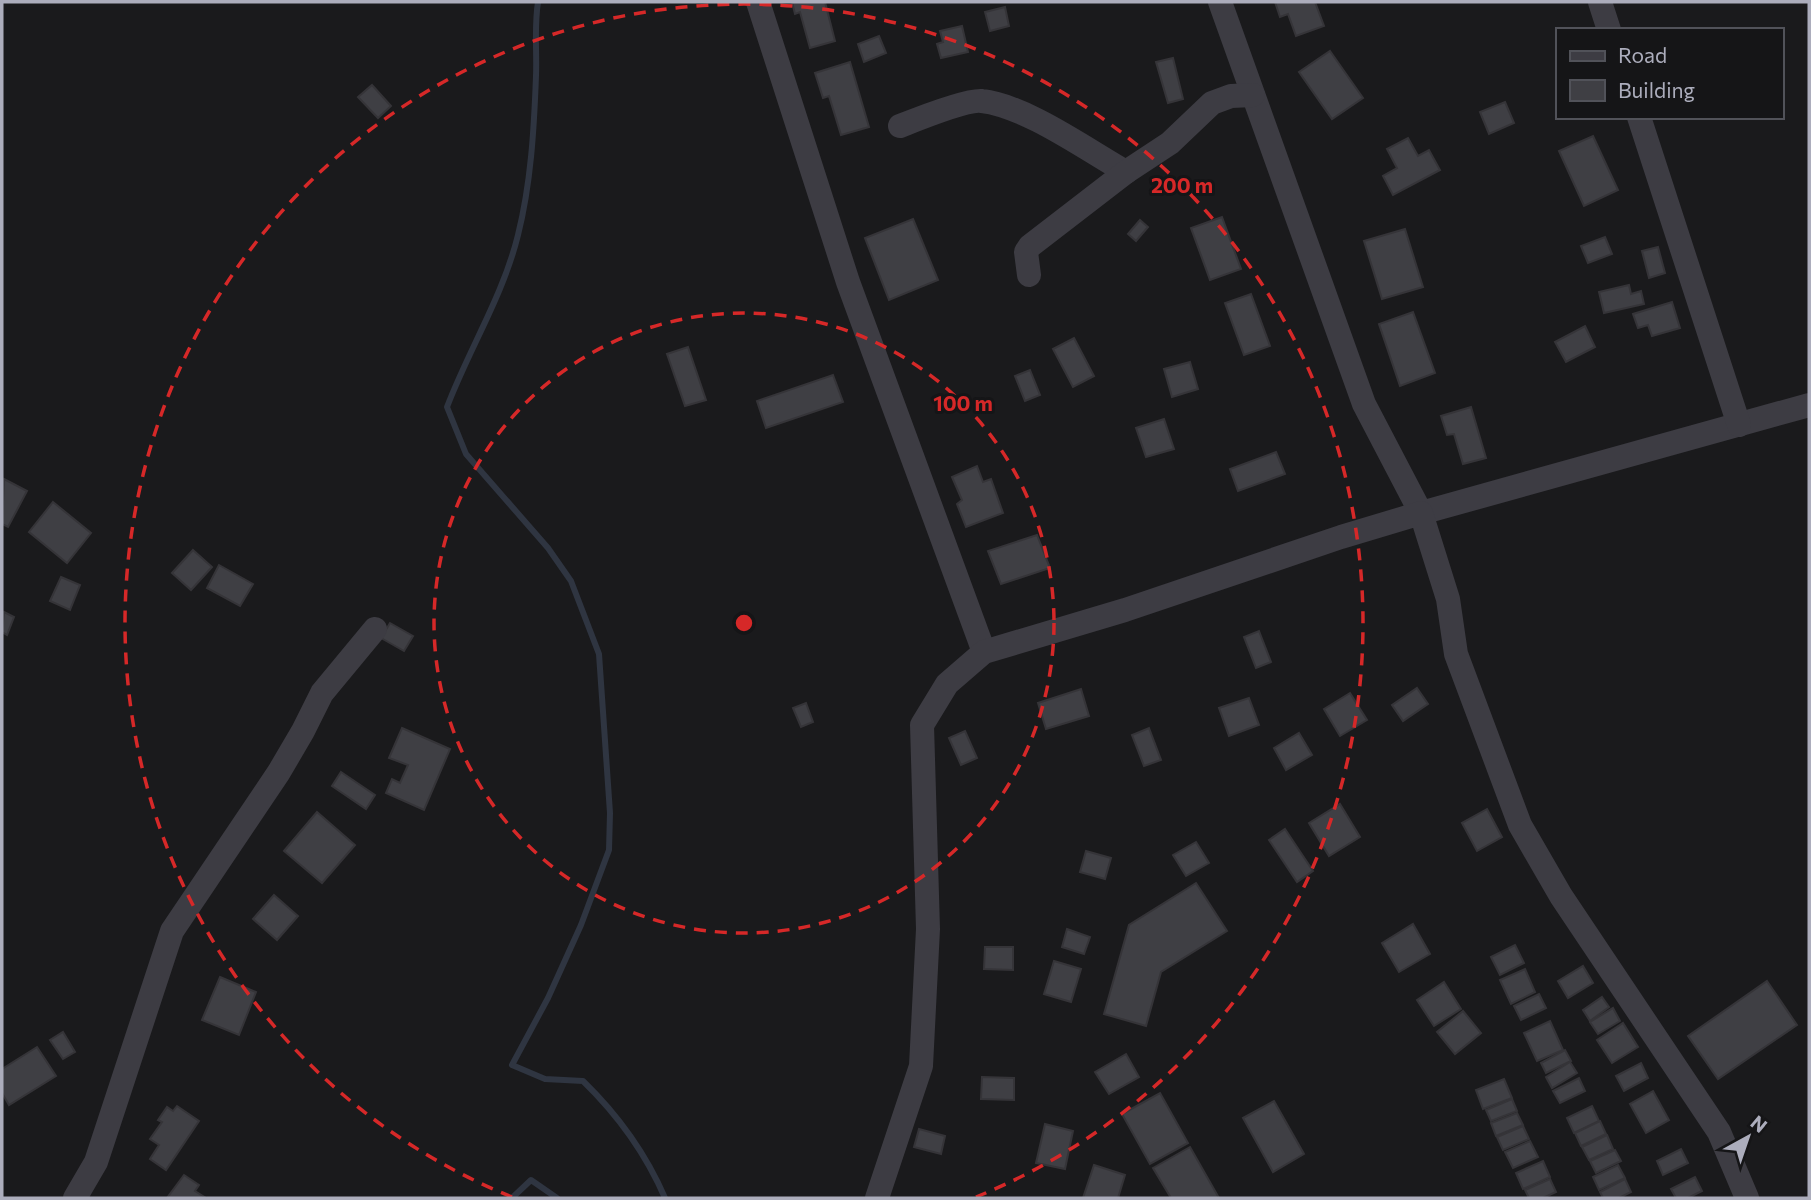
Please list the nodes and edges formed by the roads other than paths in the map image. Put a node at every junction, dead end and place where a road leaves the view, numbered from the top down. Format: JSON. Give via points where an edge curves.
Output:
{"nodes":[{"id":1,"x":758,"y":2,"type":"edge"},
{"id":2,"x":1220,"y":2,"type":"edge"},
{"id":3,"x":1600,"y":2,"type":"edge"},
{"id":4,"x":1608,"y":28,"type":"edge"},
{"id":5,"x":1254,"y":95,"type":"junction"},
{"id":6,"x":1640,"y":119,"type":"edge"},
{"id":7,"x":900,"y":126,"type":"dead end"},
{"id":8,"x":1126,"y":172,"type":"junction"},
{"id":9,"x":1029,"y":275,"type":"dead end"},
{"id":10,"x":1809,"y":405,"type":"edge"},
{"id":11,"x":1739,"y":425,"type":"junction"},
{"id":12,"x":1421,"y":513,"type":"junction"},
{"id":13,"x":375,"y":629,"type":"dead end"},
{"id":14,"x":984,"y":652,"type":"junction"},
{"id":15,"x":75,"y":1198,"type":"edge"},
{"id":16,"x":877,"y":1198,"type":"edge"},
{"id":17,"x":1747,"y":1198,"type":"edge"}],
"edges":[{"from":1,"to":14,"type":"street","via":[[848,282]]},
{"from":2,"to":5,"type":"street"},
{"from":3,"to":4,"type":"street"},
{"from":5,"to":8,"type":"street","via":[[1212,103],[1170,143]]},
{"from":5,"to":12,"type":"street","via":[[1364,404]]},
{"from":6,"to":11,"type":"street"},
{"from":7,"to":8,"type":"street","via":[[980,100],[1021,113]]},
{"from":8,"to":9,"type":"street","via":[[1030,246],[1026,252]]},
{"from":10,"to":11,"type":"street"},
{"from":11,"to":12,"type":"street"},
{"from":12,"to":14,"type":"street"},
{"from":12,"to":17,"type":"street","via":[[1448,598],[1457,654],[1520,825],[1561,896],[1720,1132]]},
{"from":13,"to":15,"type":"street","via":[[322,693],[279,772],[172,931],[96,1161]]},
{"from":14,"to":16,"type":"street","via":[[947,684],[922,725],[928,929],[921,1066]]}]}
